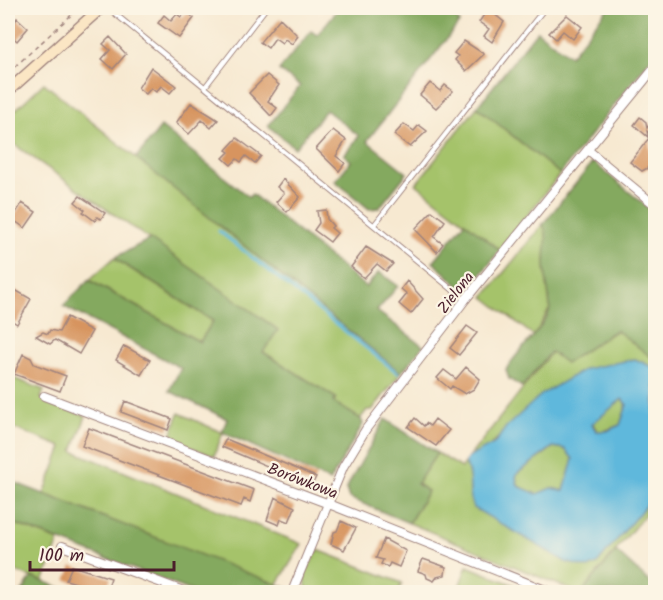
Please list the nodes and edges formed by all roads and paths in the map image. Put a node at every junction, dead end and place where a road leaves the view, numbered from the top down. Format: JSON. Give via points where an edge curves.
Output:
{"nodes":[{"id":1,"x":80,"y":8,"type":"edge"},
{"id":2,"x":100,"y":8,"type":"edge"},
{"id":3,"x":108,"y":8,"type":"edge"},
{"id":4,"x":267,"y":8,"type":"edge"},
{"id":5,"x":545,"y":8,"type":"edge"},
{"id":6,"x":656,"y":66,"type":"edge"},
{"id":7,"x":8,"y":73,"type":"edge"},
{"id":8,"x":205,"y":87,"type":"junction"},
{"id":9,"x":8,"y":91,"type":"edge"},
{"id":10,"x":588,"y":150,"type":"junction"},
{"id":11,"x":656,"y":206,"type":"edge"},
{"id":12,"x":374,"y":225,"type":"junction"},
{"id":13,"x":465,"y":300,"type":"junction"},
{"id":14,"x":44,"y":396,"type":"dead end"},
{"id":15,"x":329,"y":504,"type":"junction"},
{"id":16,"x":62,"y":546,"type":"dead end"},
{"id":17,"x":294,"y":587,"type":"dead end"},
{"id":18,"x":186,"y":592,"type":"edge"},
{"id":19,"x":550,"y":592,"type":"edge"}],
"edges":[{"from":1,"to":7,"type":"path"},
{"from":2,"to":9,"type":"main road"},
{"from":3,"to":8,"type":"lane"},
{"from":4,"to":8,"type":"lane"},
{"from":5,"to":12,"type":"lane"},
{"from":6,"to":10,"type":"street","name":"Zielona"},
{"from":8,"to":12,"type":"lane"},
{"from":10,"to":11,"type":"street"},
{"from":10,"to":13,"type":"street","name":"Zielona"},
{"from":12,"to":13,"type":"lane"},
{"from":13,"to":15,"type":"street","name":"Zielona","via":[[366,429],[343,467]]},
{"from":14,"to":15,"type":"street","name":"Borówkowa"},
{"from":15,"to":17,"type":"street","name":"Zielona"},
{"from":15,"to":19,"type":"street","name":"Borówkowa"},
{"from":16,"to":18,"type":"street"}]}
